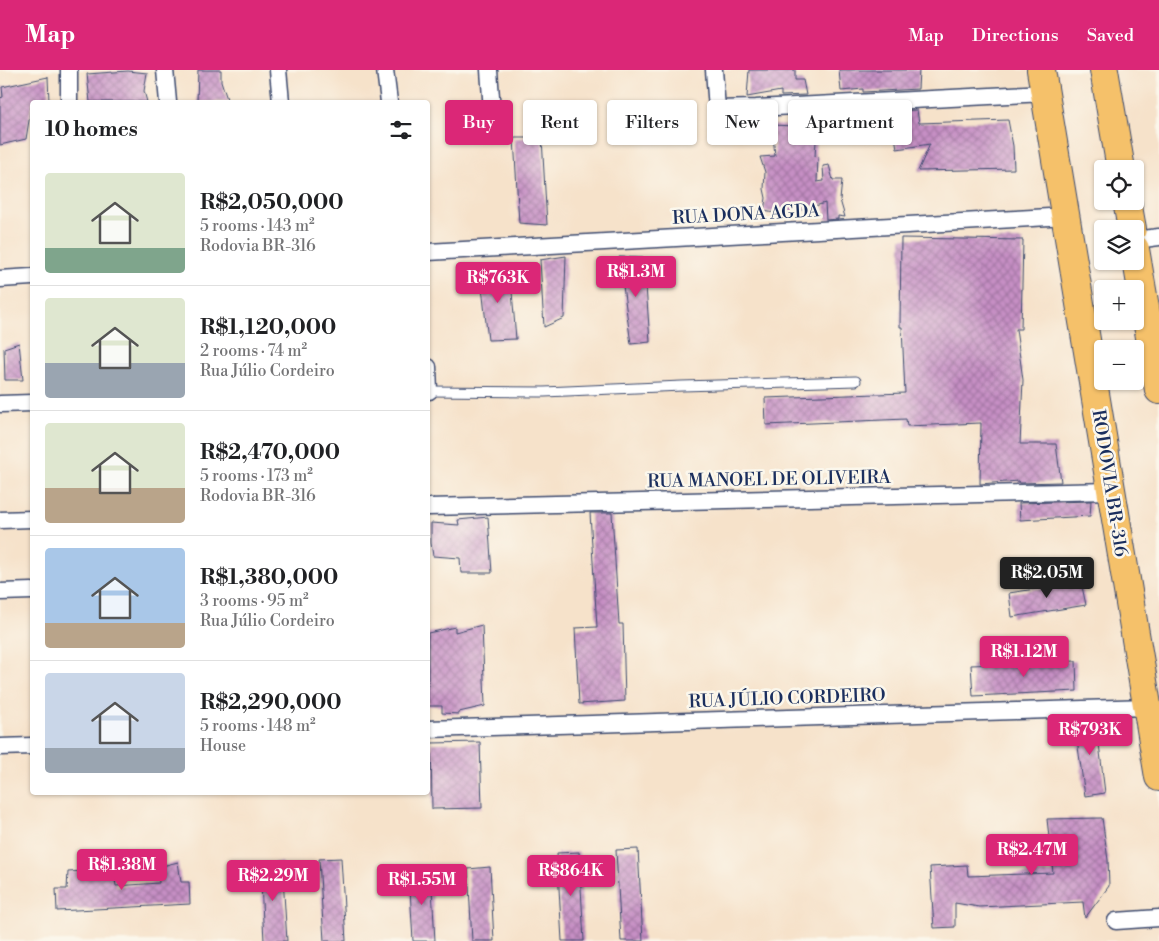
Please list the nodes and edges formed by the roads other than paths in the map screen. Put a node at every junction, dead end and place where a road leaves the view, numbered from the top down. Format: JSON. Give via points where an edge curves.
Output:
{"nodes":[{"id":1,"x":69,"y":70,"type":"edge"},
{"id":2,"x":165,"y":70,"type":"edge"},
{"id":3,"x":278,"y":70,"type":"edge"},
{"id":4,"x":385,"y":70,"type":"edge"},
{"id":5,"x":489,"y":70,"type":"edge"},
{"id":6,"x":714,"y":70,"type":"edge"},
{"id":7,"x":1104,"y":70,"type":"edge"},
{"id":8,"x":1044,"y":82,"type":"edge"},
{"id":9,"x":69,"y":100,"type":"edge"},
{"id":10,"x":168,"y":100,"type":"edge"},
{"id":11,"x":281,"y":100,"type":"edge"},
{"id":12,"x":389,"y":100,"type":"edge"},
{"id":13,"x":491,"y":100,"type":"edge"},
{"id":14,"x":1119,"y":160,"type":"edge"},
{"id":15,"x":1066,"y":216,"type":"junction"},
{"id":16,"x":1159,"y":237,"type":"edge"},
{"id":17,"x":1144,"y":239,"type":"edge"},
{"id":18,"x":430,"y":252,"type":"edge"},
{"id":19,"x":1139,"y":270,"type":"edge"},
{"id":20,"x":30,"y":277,"type":"edge"},
{"id":21,"x":0,"y":279,"type":"edge"},
{"id":22,"x":856,"y":381,"type":"dead end"},
{"id":23,"x":1159,"y":390,"type":"edge"},
{"id":24,"x":430,"y":391,"type":"edge"},
{"id":25,"x":30,"y":403,"type":"edge"},
{"id":26,"x":0,"y":404,"type":"edge"},
{"id":27,"x":1110,"y":491,"type":"junction"},
{"id":28,"x":430,"y":507,"type":"edge"},
{"id":29,"x":30,"y":519,"type":"edge"},
{"id":30,"x":0,"y":520,"type":"edge"},
{"id":31,"x":30,"y":591,"type":"edge"},
{"id":32,"x":0,"y":592,"type":"edge"},
{"id":33,"x":1148,"y":707,"type":"junction"},
{"id":34,"x":430,"y":728,"type":"edge"},
{"id":35,"x":30,"y":746,"type":"edge"},
{"id":36,"x":0,"y":747,"type":"edge"},
{"id":37,"x":1159,"y":777,"type":"edge"},
{"id":38,"x":1159,"y":918,"type":"edge"},
{"id":39,"x":1116,"y":921,"type":"dead end"}],
"edges":[{"from":1,"to":9,"type":"street"},
{"from":2,"to":10,"type":"street"},
{"from":3,"to":11,"type":"street"},
{"from":4,"to":12,"type":"street"},
{"from":5,"to":13,"type":"street"},
{"from":6,"to":8,"type":"street","via":[[717,109]]},
{"from":7,"to":14,"type":"highway"},
{"from":8,"to":15,"type":"highway","name":"RODOVIA BR-316"},
{"from":15,"to":18,"type":"street","name":"RUA DONA AGDA"},
{"from":15,"to":27,"type":"highway","name":"RODOVIA BR-316"},
{"from":16,"to":17,"type":"street"},
{"from":19,"to":23,"type":"highway"},
{"from":20,"to":21,"type":"street"},
{"from":22,"to":24,"type":"lane","via":[[544,392]]},
{"from":25,"to":26,"type":"street"},
{"from":27,"to":28,"type":"street","name":"RUA MANOEL DE OLIVEIRA"},
{"from":27,"to":33,"type":"highway","name":"RODOVIA BR-316"},
{"from":29,"to":30,"type":"street"},
{"from":31,"to":32,"type":"street"},
{"from":33,"to":34,"type":"street","name":"RUA JÚLIO CORDEIRO"},
{"from":33,"to":37,"type":"highway","name":"RODOVIA BR-316"},
{"from":35,"to":36,"type":"street"},
{"from":38,"to":39,"type":"street"}]}
